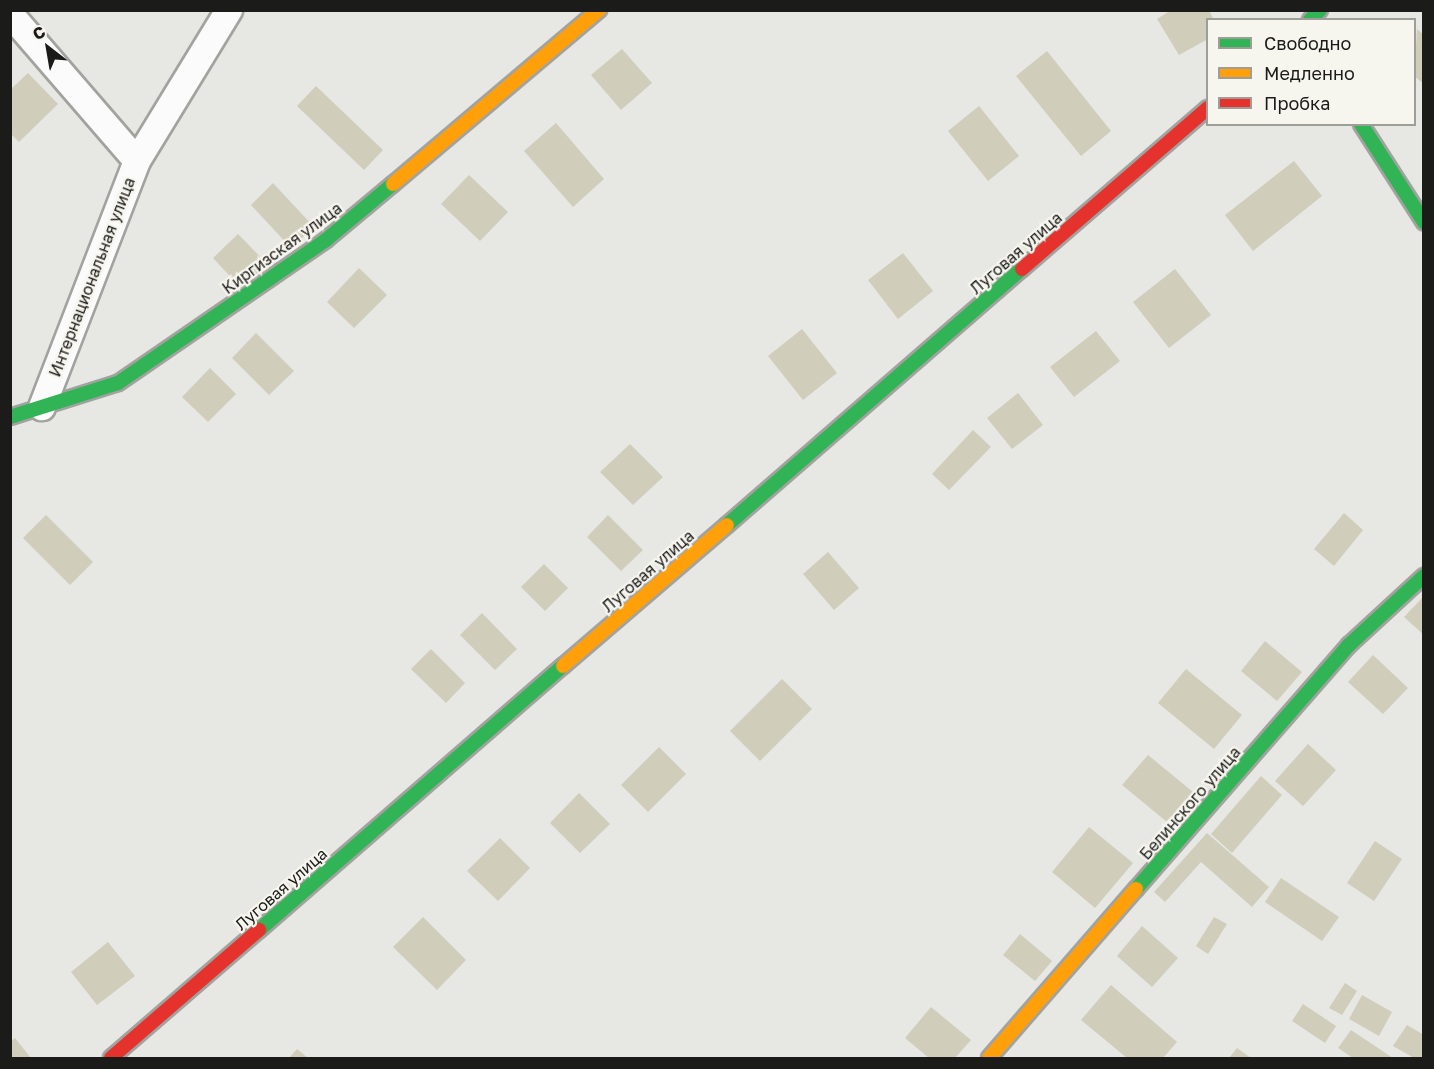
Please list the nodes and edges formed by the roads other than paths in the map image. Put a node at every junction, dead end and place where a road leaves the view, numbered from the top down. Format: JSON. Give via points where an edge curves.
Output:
{"nodes":[{"id":1,"x":229,"y":10,"type":"edge"},
{"id":2,"x":598,"y":10,"type":"edge"},
{"id":3,"x":10,"y":14,"type":"edge"},
{"id":4,"x":1206,"y":110,"type":"edge"},
{"id":5,"x":1362,"y":126,"type":"edge"},
{"id":6,"x":137,"y":161,"type":"junction"},
{"id":7,"x":1424,"y":222,"type":"edge"},
{"id":8,"x":42,"y":407,"type":"junction"},
{"id":9,"x":10,"y":417,"type":"edge"},
{"id":10,"x":1424,"y":576,"type":"edge"},
{"id":11,"x":111,"y":1059,"type":"edge"},
{"id":12,"x":989,"y":1059,"type":"edge"}],
"edges":[{"from":1,"to":6,"type":"street"},
{"from":2,"to":8,"type":"street","name":"Киргизская улица","via":[[326,240],[118,382]]},
{"from":3,"to":6,"type":"street","name":"Интернациональная улица"},
{"from":4,"to":11,"type":"street","name":"Луговая улица"},
{"from":5,"to":7,"type":"street"},
{"from":6,"to":8,"type":"street","name":"Интернациональная улица"},
{"from":8,"to":9,"type":"street","name":"Киргизская улица"},
{"from":10,"to":12,"type":"street","name":"Белинского улица","via":[[1349,645]]}]}
